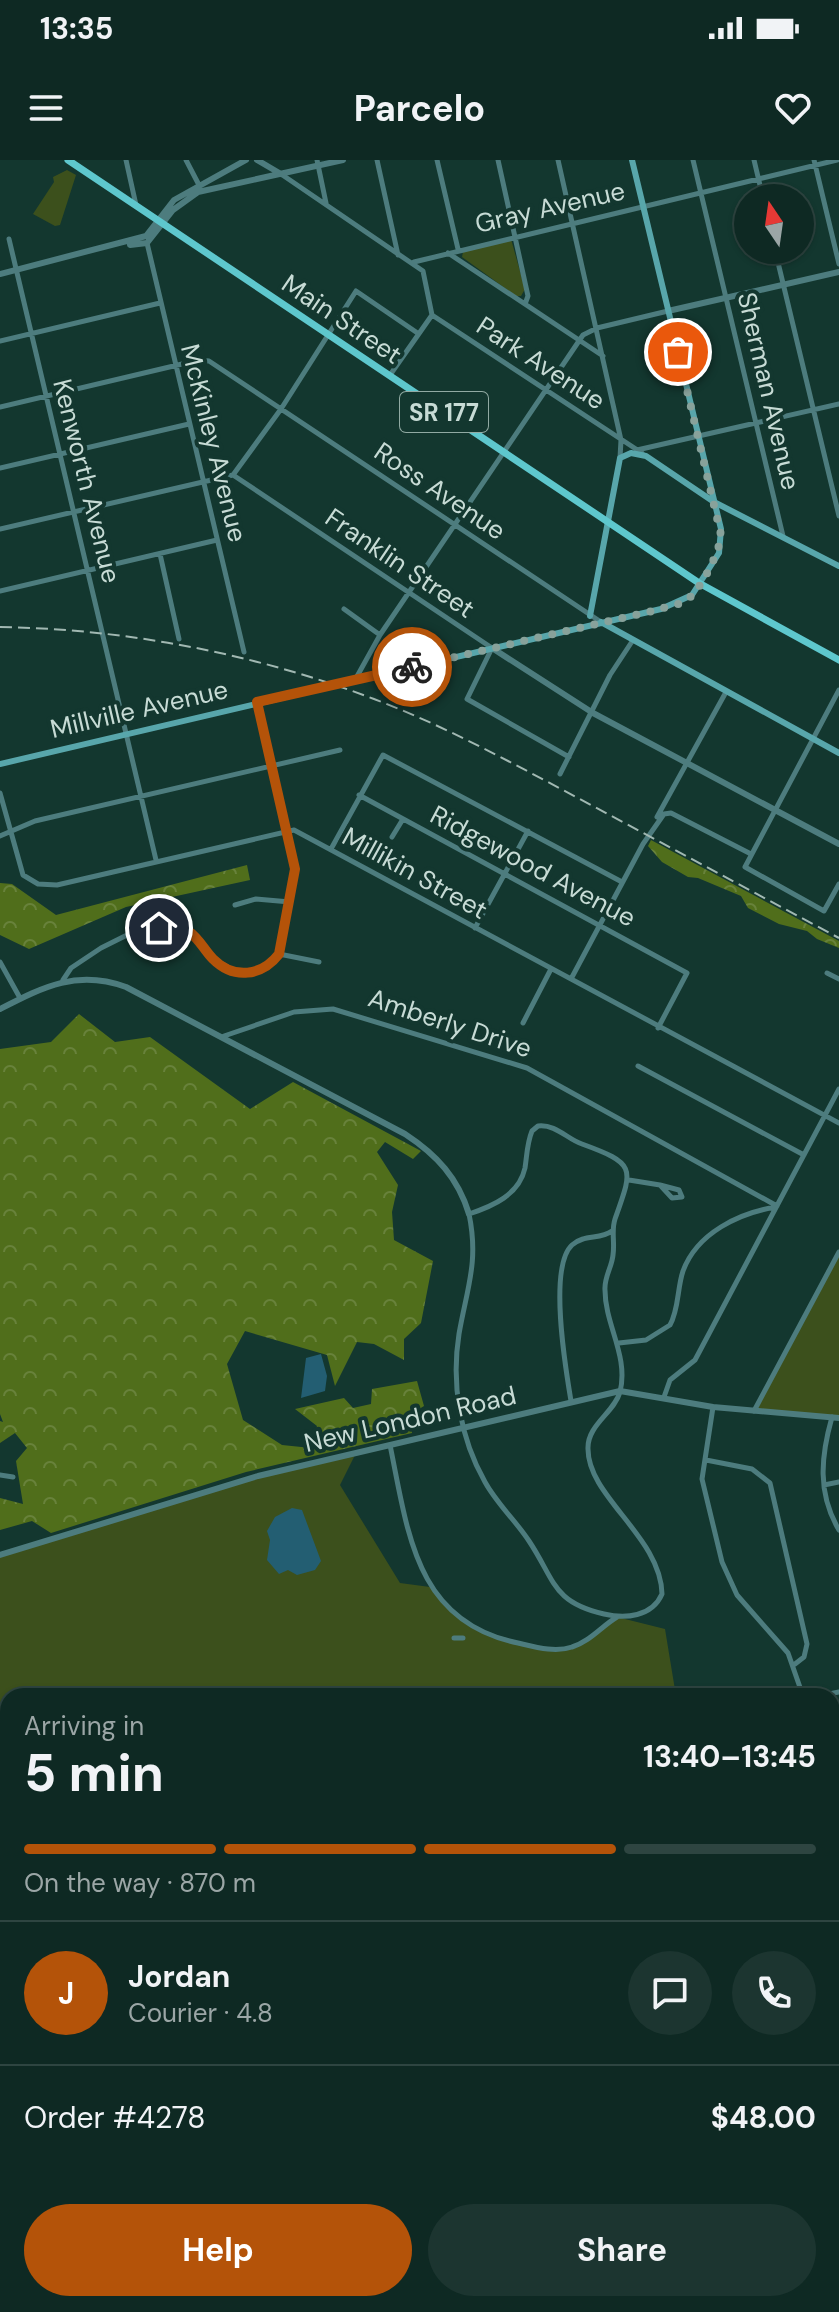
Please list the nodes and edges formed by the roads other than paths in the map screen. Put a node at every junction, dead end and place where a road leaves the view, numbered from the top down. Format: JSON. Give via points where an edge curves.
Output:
{"nodes":[{"id":1,"x":68,"y":160,"type":"edge"},
{"id":2,"x":126,"y":160,"type":"edge"},
{"id":3,"x":186,"y":160,"type":"edge"},
{"id":4,"x":246,"y":160,"type":"edge"},
{"id":5,"x":257,"y":160,"type":"edge"},
{"id":6,"x":343,"y":160,"type":"edge"},
{"id":7,"x":377,"y":160,"type":"edge"},
{"id":8,"x":437,"y":160,"type":"edge"},
{"id":9,"x":498,"y":160,"type":"edge"},
{"id":10,"x":558,"y":160,"type":"edge"},
{"id":11,"x":632,"y":160,"type":"edge"},
{"id":12,"x":693,"y":160,"type":"edge"},
{"id":13,"x":754,"y":160,"type":"edge"},
{"id":14,"x":837,"y":160,"type":"edge"},
{"id":15,"x":815,"y":162,"type":"edge"},
{"id":16,"x":318,"y":163,"type":"edge"},
{"id":17,"x":281,"y":174,"type":"junction"},
{"id":18,"x":758,"y":178,"type":"junction"},
{"id":19,"x":760,"y":184,"type":"edge"},
{"id":20,"x":199,"y":185,"type":"junction"},
{"id":21,"x":701,"y":191,"type":"junction"},
{"id":22,"x":327,"y":204,"type":"junction"},
{"id":23,"x":136,"y":205,"type":"junction"},
{"id":24,"x":643,"y":205,"type":"junction"},
{"id":25,"x":162,"y":222,"type":"junction"},
{"id":26,"x":572,"y":222,"type":"junction"},
{"id":27,"x":515,"y":236,"type":"junction"},
{"id":28,"x":9,"y":239,"type":"dead end"},
{"id":29,"x":147,"y":243,"type":"junction"},
{"id":30,"x":115,"y":247,"type":"junction"},
{"id":31,"x":458,"y":249,"type":"junction"},
{"id":32,"x":447,"y":252,"type":"junction"},
{"id":33,"x":399,"y":256,"type":"junction"},
{"id":34,"x":413,"y":262,"type":"junction"},
{"id":35,"x":778,"y":264,"type":"edge"},
{"id":36,"x":839,"y":264,"type":"edge"},
{"id":37,"x":15,"y":270,"type":"junction"},
{"id":38,"x":839,"y":272,"type":"edge"},
{"id":39,"x":0,"y":274,"type":"edge"},
{"id":40,"x":783,"y":285,"type":"junction"},
{"id":41,"x":726,"y":298,"type":"junction"},
{"id":42,"x":160,"y":303,"type":"junction"},
{"id":43,"x":525,"y":304,"type":"junction"},
{"id":44,"x":668,"y":311,"type":"junction"},
{"id":45,"x":432,"y":315,"type":"junction"},
{"id":46,"x":597,"y":328,"type":"junction"},
{"id":47,"x":416,"y":332,"type":"junction"},
{"id":48,"x":30,"y":334,"type":"junction"},
{"id":49,"x":327,"y":335,"type":"junction"},
{"id":50,"x":0,"y":341,"type":"edge"},
{"id":51,"x":578,"y":342,"type":"junction"},
{"id":52,"x":603,"y":356,"type":"junction"},
{"id":53,"x":175,"y":366,"type":"junction"},
{"id":54,"x":390,"y":375,"type":"junction"},
{"id":55,"x":546,"y":390,"type":"junction"},
{"id":56,"x":45,"y":397,"type":"junction"},
{"id":57,"x":839,"y":404,"type":"edge"},
{"id":58,"x":0,"y":407,"type":"edge"},
{"id":59,"x":281,"y":409,"type":"junction"},
{"id":60,"x":813,"y":410,"type":"junction"},
{"id":61,"x":757,"y":423,"type":"junction"},
{"id":62,"x":189,"y":424,"type":"junction"},
{"id":63,"x":698,"y":436,"type":"junction"},
{"id":64,"x":621,"y":440,"type":"junction"},
{"id":65,"x":637,"y":450,"type":"junction"},
{"id":66,"x":504,"y":453,"type":"junction"},
{"id":67,"x":60,"y":455,"type":"junction"},
{"id":68,"x":646,"y":456,"type":"junction"},
{"id":69,"x":620,"y":458,"type":"junction"},
{"id":70,"x":0,"y":468,"type":"edge"},
{"id":71,"x":233,"y":475,"type":"junction"},
{"id":72,"x":204,"y":482,"type":"junction"},
{"id":73,"x":714,"y":502,"type":"junction"},
{"id":74,"x":74,"y":512,"type":"junction"},
{"id":75,"x":839,"y":516,"type":"edge"},
{"id":76,"x":608,"y":523,"type":"junction"},
{"id":77,"x":454,"y":526,"type":"junction"},
{"id":78,"x":0,"y":529,"type":"edge"},
{"id":79,"x":783,"y":537,"type":"junction"},
{"id":80,"x":217,"y":540,"type":"junction"},
{"id":81,"x":160,"y":554,"type":"junction"},
{"id":82,"x":839,"y":566,"type":"edge"},
{"id":83,"x":88,"y":571,"type":"junction"},
{"id":84,"x":699,"y":583,"type":"junction"},
{"id":85,"x":0,"y":591,"type":"edge"},
{"id":86,"x":410,"y":593,"type":"junction"},
{"id":87,"x":344,"y":609,"type":"dead end"},
{"id":88,"x":590,"y":616,"type":"junction"},
{"id":89,"x":601,"y":622,"type":"junction"},
{"id":90,"x":380,"y":635,"type":"junction"},
{"id":91,"x":179,"y":639,"type":"dead end"},
{"id":92,"x":633,"y":640,"type":"junction"},
{"id":93,"x":492,"y":648,"type":"junction"},
{"id":94,"x":244,"y":652,"type":"dead end"},
{"id":95,"x":839,"y":660,"type":"edge"},
{"id":96,"x":355,"y":680,"type":"junction"},
{"id":97,"x":839,"y":690,"type":"edge"},
{"id":98,"x":726,"y":692,"type":"junction"},
{"id":99,"x":257,"y":702,"type":"junction"},
{"id":100,"x":593,"y":713,"type":"junction"},
{"id":101,"x":126,"y":732,"type":"junction"},
{"id":102,"x":813,"y":739,"type":"junction"},
{"id":103,"x":340,"y":750,"type":"dead end"},
{"id":104,"x":839,"y":753,"type":"edge"},
{"id":105,"x":569,"y":757,"type":"junction"},
{"id":106,"x":688,"y":763,"type":"junction"},
{"id":107,"x":0,"y":764,"type":"edge"},
{"id":108,"x":272,"y":766,"type":"junction"},
{"id":109,"x":560,"y":774,"type":"dead end"},
{"id":110,"x":0,"y":793,"type":"edge"},
{"id":111,"x":359,"y":795,"type":"junction"},
{"id":112,"x":141,"y":797,"type":"junction"},
{"id":113,"x":774,"y":810,"type":"junction"},
{"id":114,"x":403,"y":819,"type":"junction"},
{"id":115,"x":652,"y":826,"type":"dead end"},
{"id":116,"x":286,"y":830,"type":"junction"},
{"id":117,"x":528,"y":831,"type":"junction"},
{"id":118,"x":9,"y":832,"type":"junction"},
{"id":119,"x":0,"y":836,"type":"edge"},
{"id":120,"x":392,"y":837,"type":"dead end"},
{"id":121,"x":839,"y":844,"type":"edge"},
{"id":122,"x":331,"y":849,"type":"junction"},
{"id":123,"x":751,"y":854,"type":"junction"},
{"id":124,"x":156,"y":860,"type":"junction"},
{"id":125,"x":505,"y":875,"type":"junction"},
{"id":126,"x":622,"y":882,"type":"junction"},
{"id":127,"x":839,"y":884,"type":"edge"},
{"id":128,"x":290,"y":902,"type":"junction"},
{"id":129,"x":235,"y":905,"type":"dead end"},
{"id":130,"x":599,"y":925,"type":"junction"},
{"id":131,"x":475,"y":929,"type":"junction"},
{"id":132,"x":279,"y":954,"type":"junction"},
{"id":133,"x":0,"y":962,"type":"edge"},
{"id":134,"x":319,"y":962,"type":"dead end"},
{"id":135,"x":551,"y":969,"type":"junction"},
{"id":136,"x":827,"y":973,"type":"dead end"},
{"id":137,"x":571,"y":979,"type":"junction"},
{"id":138,"x":839,"y":979,"type":"edge"},
{"id":139,"x":63,"y":980,"type":"junction"},
{"id":140,"x":20,"y":998,"type":"junction"},
{"id":141,"x":0,"y":1009,"type":"edge"},
{"id":142,"x":523,"y":1023,"type":"dead end"},
{"id":143,"x":658,"y":1028,"type":"junction"},
{"id":144,"x":224,"y":1036,"type":"junction"},
{"id":145,"x":638,"y":1066,"type":"dead end"},
{"id":146,"x":839,"y":1089,"type":"edge"},
{"id":147,"x":825,"y":1116,"type":"junction"},
{"id":148,"x":839,"y":1123,"type":"edge"},
{"id":149,"x":804,"y":1155,"type":"junction"},
{"id":150,"x":629,"y":1180,"type":"junction"},
{"id":151,"x":660,"y":1185,"type":"dead end"},
{"id":152,"x":777,"y":1206,"type":"junction"},
{"id":153,"x":469,"y":1214,"type":"junction"},
{"id":154,"x":612,"y":1230,"type":"junction"},
{"id":155,"x":603,"y":1237,"type":"junction"},
{"id":156,"x":614,"y":1246,"type":"junction"},
{"id":157,"x":839,"y":1252,"type":"edge"},
{"id":158,"x":619,"y":1343,"type":"junction"},
{"id":159,"x":620,"y":1391,"type":"junction"},
{"id":160,"x":664,"y":1397,"type":"junction"},
{"id":161,"x":571,"y":1401,"type":"junction"},
{"id":162,"x":713,"y":1407,"type":"junction"},
{"id":163,"x":754,"y":1411,"type":"junction"},
{"id":164,"x":836,"y":1417,"type":"edge"},
{"id":165,"x":464,"y":1427,"type":"junction"},
{"id":166,"x":390,"y":1445,"type":"junction"},
{"id":167,"x":706,"y":1460,"type":"junction"},
{"id":168,"x":0,"y":1475,"type":"edge"},
{"id":169,"x":13,"y":1477,"type":"dead end"},
{"id":170,"x":839,"y":1482,"type":"edge"},
{"id":171,"x":824,"y":1485,"type":"junction"},
{"id":172,"x":839,"y":1530,"type":"edge"},
{"id":173,"x":0,"y":1555,"type":"edge"},
{"id":174,"x":600,"y":1613,"type":"junction"},
{"id":175,"x":617,"y":1617,"type":"junction"},
{"id":176,"x":601,"y":1626,"type":"junction"},
{"id":177,"x":454,"y":1638,"type":"dead end"},
{"id":178,"x":463,"y":1638,"type":"dead end"},
{"id":179,"x":795,"y":1664,"type":"junction"},
{"id":180,"x":801,"y":1688,"type":"edge"}],
"edges":[{"from":1,"to":23,"type":"main road","name":"Main Street","number":"SR 177"},
{"from":2,"to":23,"type":"street"},
{"from":3,"to":20,"type":"street"},
{"from":4,"to":20,"type":"street"},
{"from":5,"to":17,"type":"street"},
{"from":6,"to":16,"type":"street"},
{"from":7,"to":33,"type":"street"},
{"from":8,"to":31,"type":"street"},
{"from":9,"to":27,"type":"street"},
{"from":10,"to":26,"type":"street"},
{"from":11,"to":24,"type":"main road"},
{"from":12,"to":21,"type":"street","name":"Sherman Avenue"},
{"from":13,"to":18,"type":"street"},
{"from":14,"to":15,"type":"street","name":"Gray Avenue"},
{"from":15,"to":18,"type":"street","name":"Gray Avenue"},
{"from":15,"to":36,"type":"street"},
{"from":16,"to":17,"type":"street"},
{"from":16,"to":22,"type":"street"},
{"from":17,"to":22,"type":"street"},
{"from":17,"to":25,"type":"street","via":[[198,192]]},
{"from":18,"to":19,"type":"street"},
{"from":18,"to":21,"type":"street","name":"Gray Avenue"},
{"from":20,"to":25,"type":"street","via":[[170,204]]},
{"from":21,"to":24,"type":"street","name":"Gray Avenue"},
{"from":21,"to":41,"type":"street","name":"Sherman Avenue"},
{"from":22,"to":33,"type":"street"},
{"from":23,"to":25,"type":"main road","name":"Main Street","number":"SR 177"},
{"from":24,"to":26,"type":"street","name":"Gray Avenue"},
{"from":24,"to":44,"type":"main road"},
{"from":25,"to":29,"type":"street"},
{"from":25,"to":30,"type":"street","via":[[146,236]]},
{"from":25,"to":49,"type":"main road","name":"Main Street","number":"SR 177"},
{"from":26,"to":27,"type":"street","name":"Gray Avenue"},
{"from":26,"to":46,"type":"street"},
{"from":27,"to":31,"type":"street","name":"Gray Avenue"},
{"from":27,"to":43,"type":"street","via":[[528,296]]},
{"from":28,"to":37,"type":"street","name":"Kenworth Avenue"},
{"from":29,"to":30,"type":"street"},
{"from":29,"to":42,"type":"street","name":"McKinley Avenue"},
{"from":30,"to":37,"type":"street"},
{"from":31,"to":32,"type":"street","name":"Gray Avenue"},
{"from":32,"to":34,"type":"street","name":"Gray Avenue"},
{"from":32,"to":43,"type":"street"},
{"from":33,"to":34,"type":"street"},
{"from":34,"to":45,"type":"street","via":[[423,271]]},
{"from":35,"to":40,"type":"street"},
{"from":37,"to":39,"type":"street"},
{"from":37,"to":48,"type":"street","name":"Kenworth Avenue"},
{"from":38,"to":40,"type":"street"},
{"from":40,"to":41,"type":"street"},
{"from":40,"to":60,"type":"street"},
{"from":41,"to":44,"type":"street"},
{"from":41,"to":61,"type":"street","name":"Sherman Avenue"},
{"from":42,"to":48,"type":"street"},
{"from":42,"to":53,"type":"street","name":"McKinley Avenue"},
{"from":43,"to":51,"type":"street"},
{"from":44,"to":46,"type":"street"},
{"from":44,"to":63,"type":"main road"},
{"from":45,"to":47,"type":"street"},
{"from":45,"to":55,"type":"street","name":"Park Avenue"},
{"from":46,"to":51,"type":"street"},
{"from":46,"to":52,"type":"street"},
{"from":47,"to":49,"type":"street","via":[[356,291]]},
{"from":47,"to":54,"type":"street"},
{"from":48,"to":50,"type":"street"},
{"from":48,"to":56,"type":"street","name":"Kenworth Avenue"},
{"from":49,"to":54,"type":"main road","name":"Main Street","number":"SR 177"},
{"from":49,"to":59,"type":"street"},
{"from":51,"to":52,"type":"street"},
{"from":51,"to":55,"type":"street"},
{"from":52,"to":64,"type":"street"},
{"from":53,"to":56,"type":"street","name":"Ross Avenue"},
{"from":53,"to":59,"type":"street","name":"Ross Avenue","via":[[209,361]]},
{"from":53,"to":62,"type":"street","name":"McKinley Avenue"},
{"from":54,"to":66,"type":"main road","name":"Main Street","number":"SR 177"},
{"from":55,"to":64,"type":"street","name":"Park Avenue"},
{"from":55,"to":66,"type":"street"},
{"from":56,"to":58,"type":"street","name":"Ross Avenue"},
{"from":56,"to":67,"type":"street","name":"Kenworth Avenue"},
{"from":57,"to":60,"type":"street"},
{"from":59,"to":71,"type":"street"},
{"from":59,"to":77,"type":"street","name":"Ross Avenue"},
{"from":60,"to":61,"type":"street"},
{"from":60,"to":75,"type":"street"},
{"from":61,"to":63,"type":"street"},
{"from":61,"to":79,"type":"street","name":"Sherman Avenue"},
{"from":62,"to":67,"type":"street"},
{"from":62,"to":72,"type":"street","name":"McKinley Avenue"},
{"from":63,"to":65,"type":"street"},
{"from":63,"to":73,"type":"main road"},
{"from":64,"to":65,"type":"street","name":"Park Avenue"},
{"from":64,"to":69,"type":"street"},
{"from":65,"to":68,"type":"street","name":"Park Avenue"},
{"from":66,"to":76,"type":"main road","name":"Main Street","number":"SR 177"},
{"from":66,"to":77,"type":"street"},
{"from":67,"to":70,"type":"street"},
{"from":67,"to":74,"type":"street","name":"Kenworth Avenue"},
{"from":68,"to":69,"type":"main road","via":[[631,453]]},
{"from":68,"to":73,"type":"main road","name":"Park Avenue"},
{"from":69,"to":76,"type":"main road"},
{"from":71,"to":72,"type":"street"},
{"from":71,"to":86,"type":"street","name":"Franklin Street"},
{"from":72,"to":74,"type":"street"},
{"from":72,"to":80,"type":"street","name":"McKinley Avenue"},
{"from":73,"to":79,"type":"main road","name":"Park Avenue"},
{"from":73,"to":84,"type":"main road","via":[[720,550]]},
{"from":74,"to":78,"type":"street"},
{"from":74,"to":83,"type":"street","name":"Kenworth Avenue"},
{"from":76,"to":84,"type":"main road","name":"Main Street","number":"SR 177"},
{"from":76,"to":88,"type":"main road"},
{"from":77,"to":86,"type":"street"},
{"from":77,"to":88,"type":"street","name":"Ross Avenue"},
{"from":79,"to":82,"type":"main road","name":"Park Avenue"},
{"from":80,"to":81,"type":"street"},
{"from":80,"to":94,"type":"street","name":"McKinley Avenue"},
{"from":81,"to":83,"type":"street"},
{"from":81,"to":91,"type":"street"},
{"from":83,"to":85,"type":"street"},
{"from":83,"to":101,"type":"street","name":"Kenworth Avenue"},
{"from":84,"to":89,"type":"main road","name":"Millville Avenue","via":[[683,602]]},
{"from":84,"to":95,"type":"main road","name":"Main Street"},
{"from":86,"to":90,"type":"street"},
{"from":86,"to":93,"type":"street","name":"Franklin Street"},
{"from":87,"to":90,"type":"street"},
{"from":88,"to":89,"type":"street","name":"Ross Avenue"},
{"from":89,"to":92,"type":"main road","name":"Ross Avenue"},
{"from":89,"to":93,"type":"main road","name":"Millville Avenue"},
{"from":90,"to":96,"type":"street"},
{"from":92,"to":98,"type":"main road","name":"Ross Avenue"},
{"from":92,"to":100,"type":"street"},
{"from":93,"to":96,"type":"main road","name":"Millville Avenue"},
{"from":93,"to":100,"type":"street","name":"Franklin Street"},
{"from":93,"to":105,"type":"street","via":[[467,699]]},
{"from":96,"to":99,"type":"main road","name":"Millville Avenue"},
{"from":97,"to":102,"type":"street"},
{"from":98,"to":102,"type":"main road","name":"Ross Avenue"},
{"from":98,"to":106,"type":"street"},
{"from":99,"to":101,"type":"main road","name":"Millville Avenue"},
{"from":99,"to":108,"type":"street"},
{"from":100,"to":105,"type":"street"},
{"from":100,"to":106,"type":"street","name":"Franklin Street"},
{"from":101,"to":107,"type":"main road","name":"Millville Avenue"},
{"from":101,"to":112,"type":"street","name":"Kenworth Avenue"},
{"from":102,"to":104,"type":"main road","name":"Ross Avenue"},
{"from":102,"to":113,"type":"street"},
{"from":103,"to":108,"type":"street"},
{"from":105,"to":109,"type":"street"},
{"from":106,"to":113,"type":"street","name":"Franklin Street"},
{"from":106,"to":115,"type":"street"},
{"from":108,"to":112,"type":"street"},
{"from":108,"to":116,"type":"street"},
{"from":110,"to":118,"type":"street"},
{"from":111,"to":114,"type":"street","name":"Ridgewood Avenue"},
{"from":111,"to":117,"type":"street","via":[[383,755]]},
{"from":111,"to":122,"type":"street"},
{"from":112,"to":118,"type":"street"},
{"from":112,"to":124,"type":"street","name":"Kenworth Avenue"},
{"from":113,"to":121,"type":"street","name":"Franklin Street"},
{"from":113,"to":123,"type":"street"},
{"from":114,"to":120,"type":"street"},
{"from":114,"to":125,"type":"street","name":"Ridgewood Avenue"},
{"from":116,"to":122,"type":"street","name":"Millikin Street"},
{"from":116,"to":124,"type":"street"},
{"from":116,"to":128,"type":"street","via":[[295,869]]},
{"from":117,"to":125,"type":"street"},
{"from":117,"to":126,"type":"street"},
{"from":118,"to":119,"type":"street"},
{"from":118,"to":124,"type":"street","via":[[23,875],[38,884],[57,885]]},
{"from":122,"to":131,"type":"street","name":"Millikin Street"},
{"from":123,"to":126,"type":"street","via":[[664,814]]},
{"from":123,"to":127,"type":"street","via":[[745,867],[824,911]]},
{"from":125,"to":130,"type":"street","name":"Ridgewood Avenue"},
{"from":125,"to":131,"type":"street"},
{"from":126,"to":130,"type":"street"},
{"from":128,"to":129,"type":"street","via":[[256,899]]},
{"from":128,"to":132,"type":"street"},
{"from":130,"to":137,"type":"street"},
{"from":130,"to":143,"type":"street","name":"Ridgewood Avenue","via":[[687,973]]},
{"from":131,"to":135,"type":"street","name":"Millikin Street"},
{"from":132,"to":134,"type":"street"},
{"from":132,"to":139,"type":"street","via":[[259,971],[236,972],[212,958],[194,935],[167,927],[125,936],[101,948],[71,968]]},
{"from":133,"to":140,"type":"street"},
{"from":135,"to":137,"type":"street","name":"Millikin Street"},
{"from":135,"to":142,"type":"street"},
{"from":136,"to":138,"type":"street"},
{"from":137,"to":143,"type":"street","name":"Millikin Street"},
{"from":139,"to":140,"type":"street"},
{"from":139,"to":144,"type":"street","via":[[115,983]]},
{"from":140,"to":141,"type":"street"},
{"from":143,"to":147,"type":"street","name":"Millikin Street"},
{"from":144,"to":152,"type":"street","name":"Amberly Drive","via":[[294,1012],[349,1011],[527,1068]]},
{"from":144,"to":153,"type":"street","via":[[416,1141],[453,1177]]},
{"from":145,"to":149,"type":"street"},
{"from":146,"to":147,"type":"street"},
{"from":147,"to":148,"type":"street","name":"Millikin Street"},
{"from":147,"to":149,"type":"street"},
{"from":149,"to":152,"type":"street"},
{"from":150,"to":151,"type":"street"},
{"from":150,"to":153,"type":"street","via":[[613,1155],[538,1126],[511,1194]]},
{"from":150,"to":154,"type":"street"},
{"from":152,"to":158,"type":"street","via":[[736,1217],[706,1238],[683,1272],[670,1325],[646,1340]]},
{"from":152,"to":160,"type":"street","via":[[695,1360],[670,1380]]},
{"from":153,"to":165,"type":"street","via":[[474,1267],[456,1367]]},
{"from":154,"to":155,"type":"street"},
{"from":154,"to":156,"type":"street"},
{"from":155,"to":156,"type":"street"},
{"from":155,"to":161,"type":"street","via":[[578,1241],[566,1254],[560,1316]]},
{"from":156,"to":158,"type":"street","via":[[605,1294]]},
{"from":157,"to":163,"type":"street"},
{"from":158,"to":159,"type":"street"},
{"from":159,"to":160,"type":"street","name":"New London Road"},
{"from":159,"to":161,"type":"street","name":"New London Road"},
{"from":159,"to":175,"type":"street","via":[[595,1427],[588,1449],[598,1477],[655,1564],[662,1594],[654,1608]]},
{"from":160,"to":162,"type":"street","name":"New London Road"},
{"from":161,"to":165,"type":"street","name":"New London Road"},
{"from":162,"to":163,"type":"street","name":"New London Road"},
{"from":162,"to":167,"type":"street"},
{"from":163,"to":164,"type":"street","name":"New London Road"},
{"from":164,"to":171,"type":"street","via":[[821,1461]]},
{"from":165,"to":166,"type":"street","name":"New London Road"},
{"from":165,"to":174,"type":"street","via":[[486,1484],[531,1544],[553,1587],[569,1602]]},
{"from":166,"to":173,"type":"street","name":"New London Road","via":[[202,1492]]},
{"from":166,"to":176,"type":"street","via":[[418,1562],[439,1600],[459,1619],[507,1641],[562,1650],[581,1644]]},
{"from":167,"to":179,"type":"street","via":[[704,1491],[729,1581]]},
{"from":167,"to":179,"type":"street","via":[[752,1469],[770,1483],[807,1644],[804,1657]]},
{"from":168,"to":169,"type":"street"},
{"from":170,"to":171,"type":"street"},
{"from":171,"to":172,"type":"street"},
{"from":174,"to":175,"type":"street"},
{"from":174,"to":176,"type":"street"},
{"from":175,"to":176,"type":"street"},
{"from":177,"to":178,"type":"street"},
{"from":179,"to":180,"type":"street"}]}
